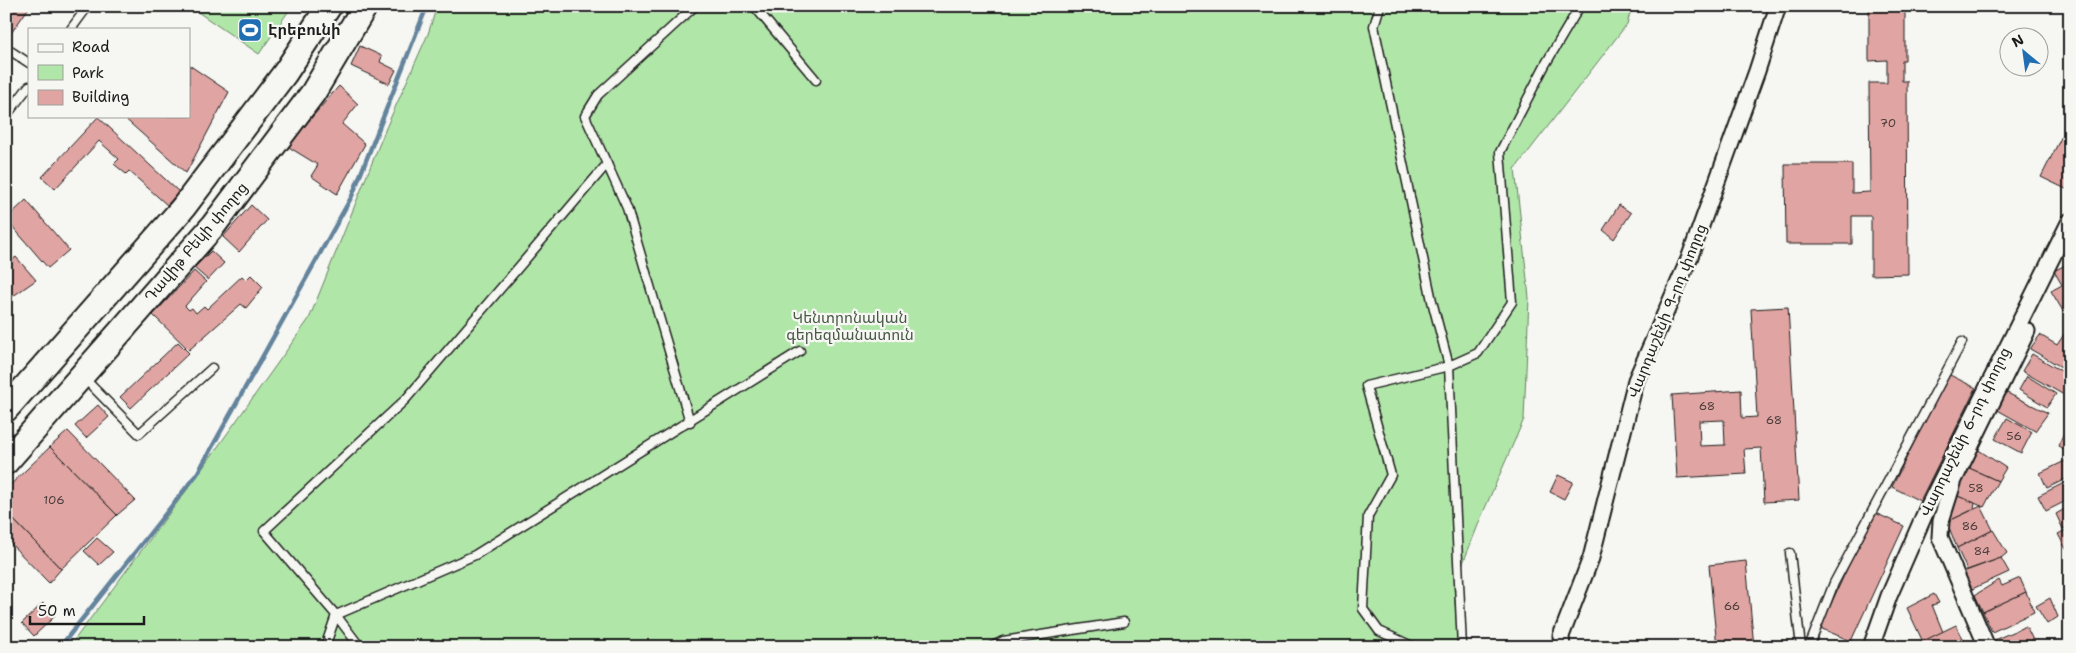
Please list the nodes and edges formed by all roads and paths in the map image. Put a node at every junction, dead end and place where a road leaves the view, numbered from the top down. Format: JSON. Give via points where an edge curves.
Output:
{"nodes":[{"id":1,"x":88,"y":6,"type":"edge"},
{"id":2,"x":329,"y":6,"type":"edge"},
{"id":3,"x":365,"y":6,"type":"edge"},
{"id":4,"x":695,"y":6,"type":"edge"},
{"id":5,"x":754,"y":6,"type":"edge"},
{"id":6,"x":1380,"y":6,"type":"edge"},
{"id":7,"x":1580,"y":6,"type":"edge"},
{"id":8,"x":1778,"y":6,"type":"edge"},
{"id":9,"x":72,"y":28,"type":"edge"},
{"id":10,"x":6,"y":48,"type":"edge"},
{"id":11,"x":28,"y":62,"type":"edge"},
{"id":12,"x":816,"y":80,"type":"dead end"},
{"id":13,"x":28,"y":87,"type":"edge"},
{"id":14,"x":6,"y":116,"type":"edge"},
{"id":15,"x":607,"y":164,"type":"junction"},
{"id":16,"x":2070,"y":221,"type":"edge"},
{"id":17,"x":2050,"y":282,"type":"dead end"},
{"id":18,"x":1962,"y":342,"type":"dead end"},
{"id":19,"x":800,"y":351,"type":"dead end"},
{"id":20,"x":1449,"y":366,"type":"junction"},
{"id":21,"x":212,"y":368,"type":"dead end"},
{"id":22,"x":82,"y":376,"type":"junction"},
{"id":23,"x":6,"y":409,"type":"edge"},
{"id":24,"x":690,"y":422,"type":"junction"},
{"id":25,"x":6,"y":462,"type":"edge"},
{"id":26,"x":1790,"y":553,"type":"dead end"},
{"id":27,"x":336,"y":616,"type":"junction"},
{"id":28,"x":1124,"y":622,"type":"dead end"},
{"id":29,"x":325,"y":647,"type":"edge"},
{"id":30,"x":360,"y":647,"type":"edge"},
{"id":31,"x":990,"y":647,"type":"edge"},
{"id":32,"x":1414,"y":647,"type":"edge"},
{"id":33,"x":1462,"y":647,"type":"edge"},
{"id":34,"x":1562,"y":647,"type":"edge"},
{"id":35,"x":1801,"y":647,"type":"edge"},
{"id":36,"x":1809,"y":647,"type":"edge"},
{"id":37,"x":1871,"y":647,"type":"edge"},
{"id":38,"x":1987,"y":647,"type":"edge"}],
"edges":[{"from":1,"to":9,"type":"lane"},
{"from":2,"to":23,"type":"main road","via":[[285,73],[182,208]]},
{"from":3,"to":22,"type":"main road","name":"Դավիթ Բեկի փողոց","via":[[312,93],[213,226]]},
{"from":4,"to":15,"type":"lane","via":[[598,95],[585,116]]},
{"from":5,"to":12,"type":"lane"},
{"from":6,"to":20,"type":"lane","via":[[1374,26],[1432,301]]},
{"from":7,"to":20,"type":"lane","via":[[1500,152],[1512,302],[1478,353]]},
{"from":8,"to":34,"type":"street","name":"Վարդաշենի 9-րդ փողոց","via":[[1689,259],[1636,380],[1591,558],[1560,636]]},
{"from":10,"to":11,"type":"lane"},
{"from":13,"to":14,"type":"lane"},
{"from":15,"to":24,"type":"lane","via":[[627,208]]},
{"from":15,"to":27,"type":"lane","via":[[406,399],[264,531]]},
{"from":16,"to":37,"type":"street","name":"Վարդաշենի 6-րդ փողոց","via":[[1926,511],[1888,596]]},
{"from":17,"to":38,"type":"street","via":[[1954,480],[1941,521],[1940,537]]},
{"from":18,"to":36,"type":"lane","via":[[1834,583]]},
{"from":19,"to":24,"type":"lane"},
{"from":20,"to":32,"type":"lane","via":[[1366,386],[1391,475],[1368,516],[1363,609],[1379,630]]},
{"from":20,"to":33,"type":"lane"},
{"from":21,"to":22,"type":"lane","via":[[139,434]]},
{"from":22,"to":25,"type":"main road","name":"Դավիթ Բեկի փողոց"},
{"from":24,"to":27,"type":"lane","via":[[474,555]]},
{"from":26,"to":35,"type":"lane"},
{"from":27,"to":29,"type":"lane"},
{"from":27,"to":30,"type":"lane"},
{"from":28,"to":31,"type":"lane","via":[[1004,641]]}]}
